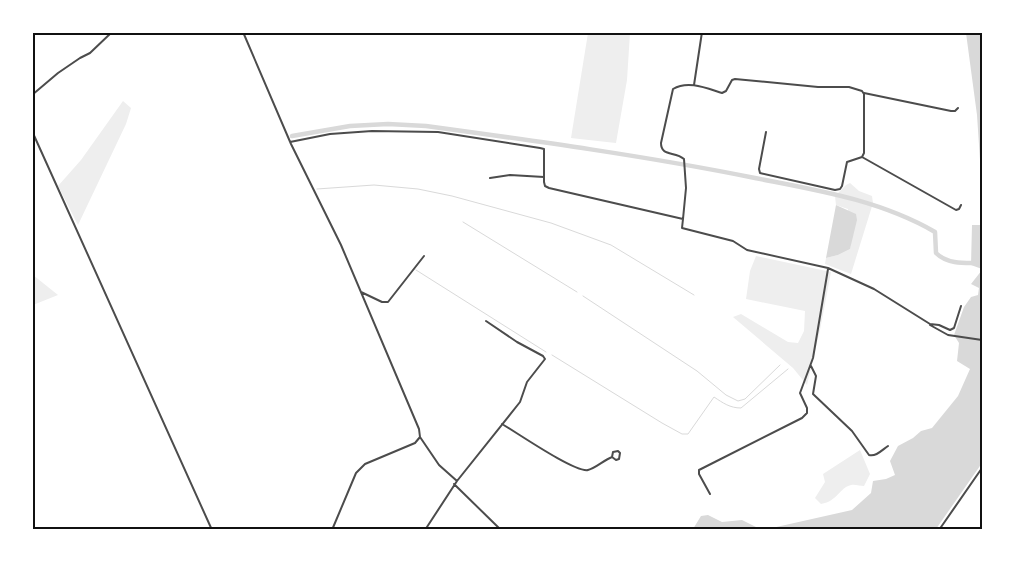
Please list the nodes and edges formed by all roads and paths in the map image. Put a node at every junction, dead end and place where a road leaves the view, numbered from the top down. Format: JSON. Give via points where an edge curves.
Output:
{"nodes":[{"id":1,"x":112,"y":32,"type":"edge"},
{"id":2,"x":243,"y":32,"type":"edge"},
{"id":3,"x":702,"y":32,"type":"edge"},
{"id":4,"x":694,"y":85,"type":"junction"},
{"id":5,"x":863,"y":93,"type":"junction"},
{"id":6,"x":32,"y":95,"type":"edge"},
{"id":7,"x":958,"y":108,"type":"dead end"},
{"id":8,"x":32,"y":131,"type":"edge"},
{"id":9,"x":766,"y":132,"type":"dead end"},
{"id":10,"x":290,"y":142,"type":"junction"},
{"id":11,"x":862,"y":157,"type":"junction"},
{"id":12,"x":544,"y":177,"type":"junction"},
{"id":13,"x":490,"y":178,"type":"dead end"},
{"id":14,"x":961,"y":205,"type":"dead end"},
{"id":15,"x":682,"y":219,"type":"junction"},
{"id":16,"x":424,"y":256,"type":"dead end"},
{"id":17,"x":828,"y":268,"type":"junction"},
{"id":18,"x":361,"y":292,"type":"junction"},
{"id":19,"x":961,"y":306,"type":"dead end"},
{"id":20,"x":486,"y":321,"type":"dead end"},
{"id":21,"x":930,"y":324,"type":"junction"},
{"id":22,"x":982,"y":340,"type":"edge"},
{"id":23,"x":811,"y":366,"type":"junction"},
{"id":24,"x":502,"y":424,"type":"junction"},
{"id":25,"x":420,"y":437,"type":"junction"},
{"id":26,"x":888,"y":446,"type":"dead end"},
{"id":27,"x":612,"y":457,"type":"dead end"},
{"id":28,"x":982,"y":468,"type":"edge"},
{"id":29,"x":457,"y":481,"type":"junction"},
{"id":30,"x":454,"y":484,"type":"junction"},
{"id":31,"x":710,"y":494,"type":"dead end"},
{"id":32,"x":212,"y":530,"type":"edge"},
{"id":33,"x":332,"y":530,"type":"edge"},
{"id":34,"x":425,"y":530,"type":"edge"},
{"id":35,"x":501,"y":530,"type":"edge"},
{"id":36,"x":939,"y":530,"type":"edge"}],
"edges":[{"from":1,"to":6,"type":"street","via":[[90,54],[58,73]]},
{"from":2,"to":10,"type":"street"},
{"from":3,"to":4,"type":"street"},
{"from":4,"to":5,"type":"street","via":[[722,93],[735,79],[849,88]]},
{"from":4,"to":15,"type":"street","via":[[673,90],[661,143],[664,152],[684,159],[686,188]]},
{"from":5,"to":7,"type":"street","via":[[951,111]]},
{"from":5,"to":11,"type":"street"},
{"from":8,"to":32,"type":"street"},
{"from":9,"to":11,"type":"street","via":[[759,169],[763,174],[835,190],[842,186],[846,162]]},
{"from":10,"to":12,"type":"street","via":[[330,134],[372,131],[438,132],[544,150]]},
{"from":10,"to":18,"type":"street"},
{"from":11,"to":14,"type":"street","via":[[956,210]]},
{"from":12,"to":13,"type":"street","via":[[510,175]]},
{"from":12,"to":15,"type":"street","via":[[545,186],[549,188]]},
{"from":15,"to":17,"type":"street","via":[[682,228],[733,240],[747,250]]},
{"from":16,"to":18,"type":"street","via":[[388,302]]},
{"from":17,"to":21,"type":"street","via":[[874,289]]},
{"from":17,"to":23,"type":"street"},
{"from":18,"to":25,"type":"street"},
{"from":19,"to":21,"type":"street","via":[[953,330]]},
{"from":20,"to":24,"type":"street","via":[[545,358],[527,382],[520,402]]},
{"from":21,"to":22,"type":"street","via":[[948,335]]},
{"from":23,"to":26,"type":"street","via":[[816,376],[813,394],[852,431],[869,455],[873,456]]},
{"from":23,"to":31,"type":"street","via":[[800,393],[808,410],[806,416],[699,470]]},
{"from":24,"to":27,"type":"street","via":[[580,469],[589,470]]},
{"from":24,"to":29,"type":"street"},
{"from":25,"to":29,"type":"street","via":[[439,465]]},
{"from":25,"to":33,"type":"street","via":[[415,443],[365,464],[356,473]]},
{"from":28,"to":36,"type":"street"},
{"from":29,"to":30,"type":"street"},
{"from":30,"to":34,"type":"street"},
{"from":30,"to":35,"type":"street"}]}
